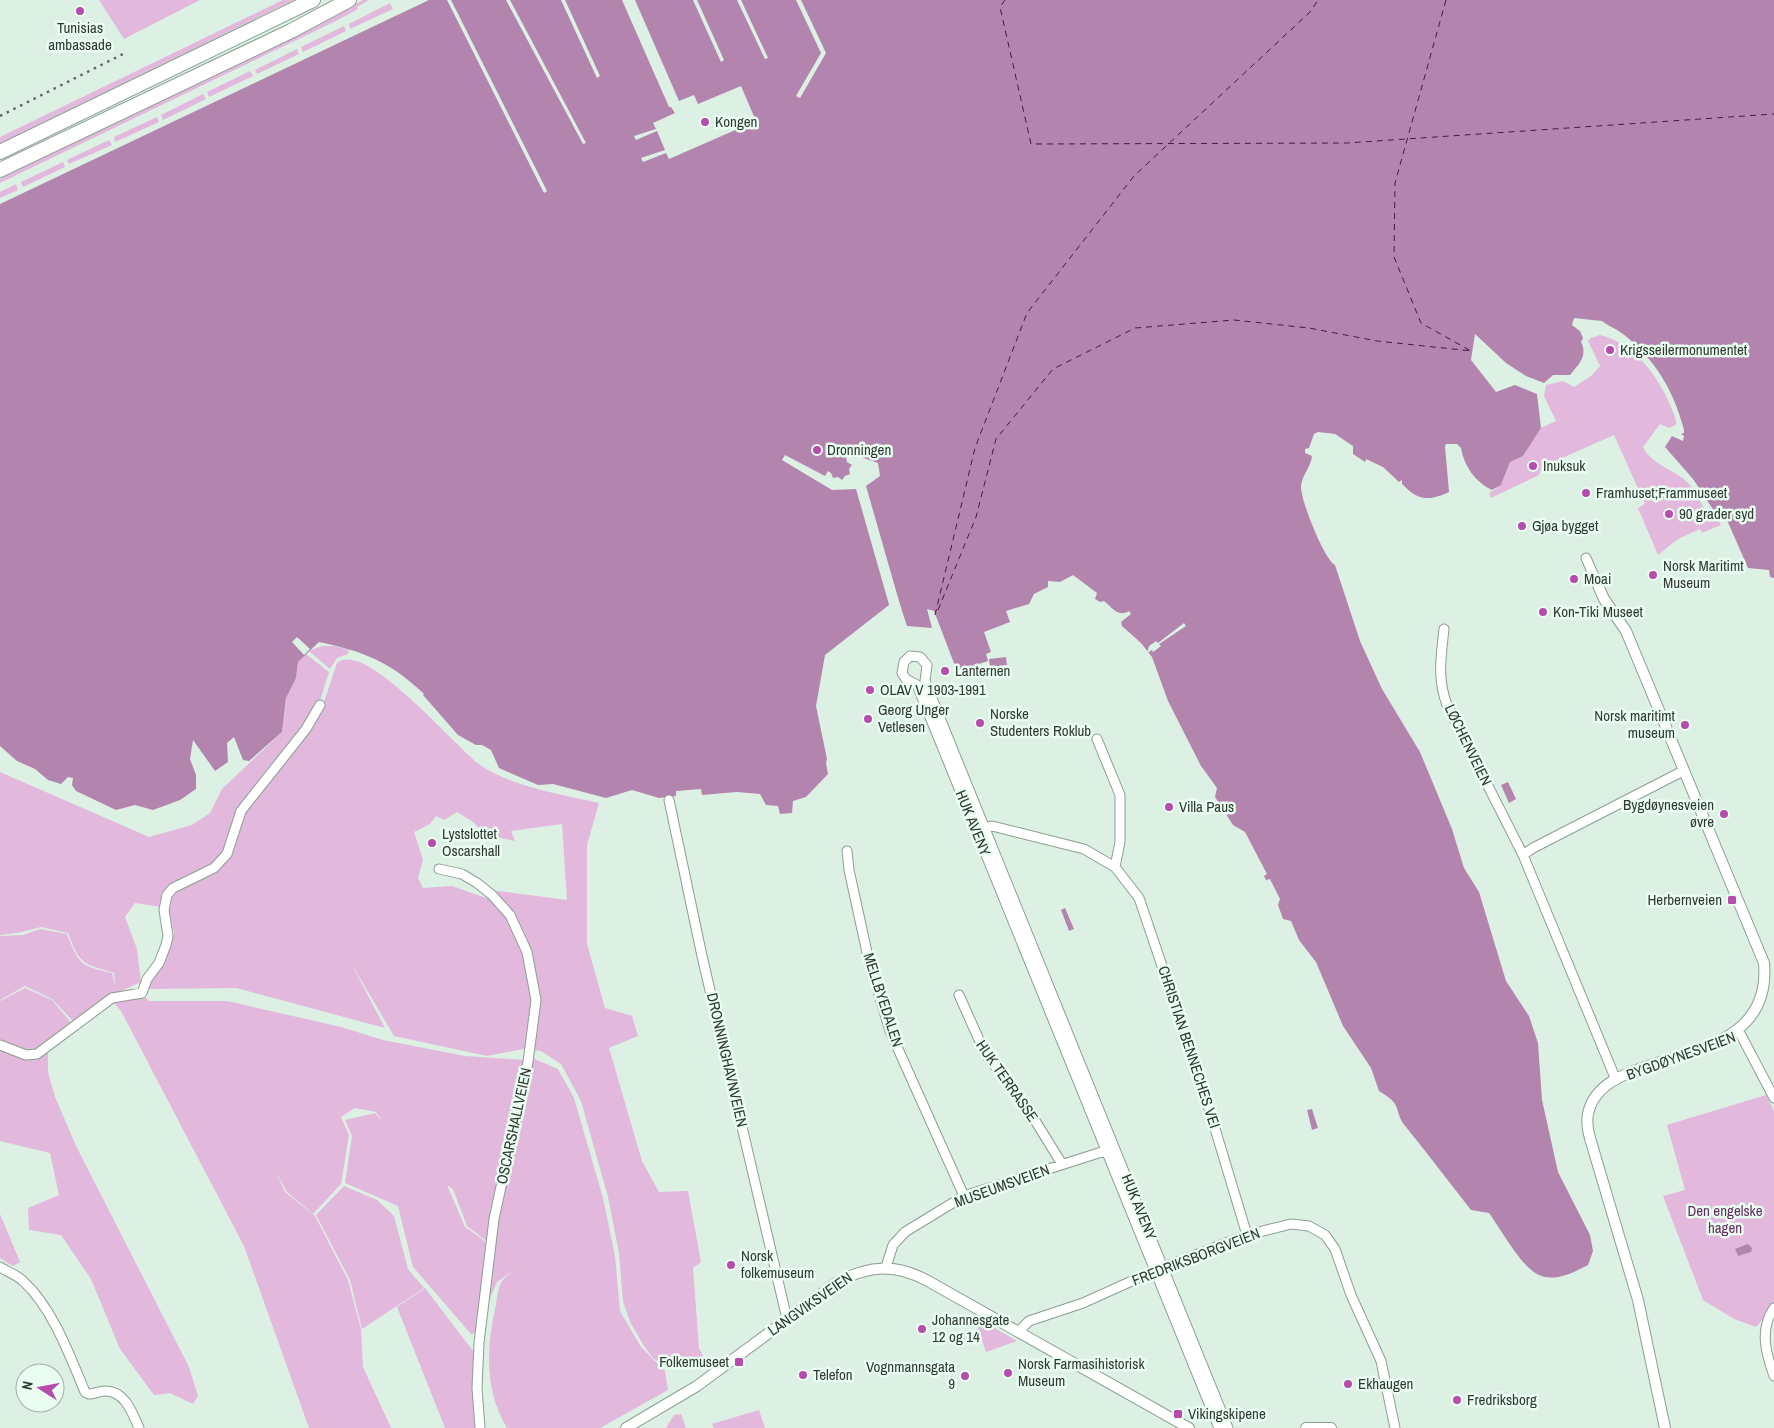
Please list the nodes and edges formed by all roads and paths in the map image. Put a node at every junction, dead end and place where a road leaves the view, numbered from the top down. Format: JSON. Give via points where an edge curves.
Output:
{"nodes":[{"id":1,"x":313,"y":0,"type":"edge"},
{"id":2,"x":349,"y":0,"type":"edge"},
{"id":3,"x":0,"y":152,"type":"edge"},
{"id":4,"x":0,"y":170,"type":"edge"},
{"id":5,"x":1586,"y":558,"type":"dead end"},
{"id":6,"x":1597,"y":583,"type":"joint"},
{"id":7,"x":1444,"y":629,"type":"dead end"},
{"id":8,"x":320,"y":705,"type":"dead end"},
{"id":9,"x":1096,"y":739,"type":"dead end"},
{"id":10,"x":958,"y":760,"type":"junction"},
{"id":11,"x":948,"y":763,"type":"junction"},
{"id":12,"x":1683,"y":771,"type":"junction"},
{"id":13,"x":668,"y":800,"type":"dead end"},
{"id":14,"x":980,"y":828,"type":"junction"},
{"id":15,"x":847,"y":851,"type":"dead end"},
{"id":16,"x":1523,"y":855,"type":"junction"},
{"id":17,"x":1115,"y":867,"type":"junction"},
{"id":18,"x":439,"y":868,"type":"dead end"},
{"id":19,"x":1002,"y":882,"type":"junction"},
{"id":20,"x":1031,"y":941,"type":"junction"},
{"id":21,"x":1022,"y":945,"type":"junction"},
{"id":22,"x":959,"y":995,"type":"dead end"},
{"id":23,"x":1054,"y":996,"type":"junction"},
{"id":24,"x":1044,"y":1000,"type":"junction"},
{"id":25,"x":1741,"y":1035,"type":"junction"},
{"id":26,"x":0,"y":1045,"type":"edge"},
{"id":27,"x":1076,"y":1050,"type":"junction"},
{"id":28,"x":1066,"y":1054,"type":"junction"},
{"id":29,"x":1616,"y":1080,"type":"junction"},
{"id":30,"x":1774,"y":1098,"type":"edge"},
{"id":31,"x":1090,"y":1100,"type":"junction"},
{"id":32,"x":1110,"y":1149,"type":"junction"},
{"id":33,"x":1062,"y":1164,"type":"junction"},
{"id":34,"x":964,"y":1196,"type":"junction"},
{"id":35,"x":1247,"y":1235,"type":"junction"},
{"id":36,"x":0,"y":1267,"type":"edge"},
{"id":37,"x":886,"y":1267,"type":"junction"},
{"id":38,"x":1159,"y":1269,"type":"junction"},
{"id":39,"x":1774,"y":1308,"type":"edge"},
{"id":40,"x":787,"y":1319,"type":"junction"},
{"id":41,"x":1018,"y":1332,"type":"junction"},
{"id":42,"x":1774,"y":1376,"type":"edge"},
{"id":43,"x":139,"y":1428,"type":"edge"},
{"id":44,"x":480,"y":1428,"type":"edge"},
{"id":45,"x":626,"y":1428,"type":"edge"},
{"id":46,"x":1189,"y":1428,"type":"edge"},
{"id":47,"x":1219,"y":1428,"type":"edge"},
{"id":48,"x":1228,"y":1428,"type":"edge"},
{"id":49,"x":1306,"y":1428,"type":"edge"},
{"id":50,"x":1330,"y":1428,"type":"edge"},
{"id":51,"x":1395,"y":1428,"type":"edge"},
{"id":52,"x":1665,"y":1428,"type":"edge"}],
"edges":[{"from":1,"to":3,"type":"highway"},
{"from":2,"to":4,"type":"highway"},
{"from":5,"to":6,"type":"street","name":"BYGDØYNESVEIEN"},
{"from":6,"to":12,"type":"street","name":"BYGDØYNESVEIEN","via":[[1626,631]]},
{"from":7,"to":16,"type":"street","name":"LØCHENVEIEN","via":[[1439,668],[1444,698]]},
{"from":8,"to":26,"type":"street","via":[[306,729],[241,811],[228,854],[214,868],[173,888],[167,895],[164,910],[168,936],[166,945],[142,993],[112,998],[37,1054],[26,1055]]},
{"from":9,"to":17,"type":"street","via":[[1120,795],[1120,842]]},
{"from":10,"to":11,"type":"street"},
{"from":10,"to":11,"type":"street","name":"HUK AVENY","via":[[926,681],[927,665],[920,657],[910,656],[904,662],[902,673],[918,685]]},
{"from":10,"to":14,"type":"street","name":"HUK AVENY"},
{"from":11,"to":14,"type":"street","name":"HUK AVENY"},
{"from":12,"to":16,"type":"street"},
{"from":12,"to":25,"type":"street","name":"BYGDØYNESVEIEN","via":[[1766,970],[1768,993],[1764,1009],[1757,1022]]},
{"from":13,"to":40,"type":"street","name":"DRONNINGHAVNVEIEN"},
{"from":14,"to":17,"type":"street","name":"CHRISTIAN BENNECHES VEI","via":[[1021,832],[1084,849]]},
{"from":14,"to":19,"type":"street","name":"HUK AVENY"},
{"from":15,"to":34,"type":"street","name":"MELLBYEDALEN","via":[[868,957],[890,1031]]},
{"from":16,"to":29,"type":"street","name":"LØCHENVEIEN"},
{"from":17,"to":35,"type":"street","name":"CHRISTIAN BENNECHES VEI","via":[[1139,898],[1146,913]]},
{"from":18,"to":44,"type":"street","name":"OSCARSHALLVEIEN","via":[[462,874],[477,883],[510,916],[527,952],[536,1000],[528,1062],[493,1228],[476,1388]]},
{"from":19,"to":20,"type":"street","name":"HUK AVENY"},
{"from":19,"to":21,"type":"street","name":"HUK AVENY"},
{"from":20,"to":21,"type":"street"},
{"from":20,"to":23,"type":"street","name":"HUK AVENY"},
{"from":21,"to":24,"type":"street","name":"HUK AVENY"},
{"from":22,"to":33,"type":"street","name":"HUK TERRASSE","via":[[985,1053],[1031,1114]]},
{"from":23,"to":24,"type":"street"},
{"from":23,"to":27,"type":"street","name":"HUK AVENY"},
{"from":24,"to":28,"type":"street","name":"HUK AVENY"},
{"from":25,"to":29,"type":"street","name":"BYGDØYNESVEIEN"},
{"from":25,"to":30,"type":"street"},
{"from":27,"to":28,"type":"street"},
{"from":27,"to":31,"type":"street","name":"HUK AVENY"},
{"from":28,"to":31,"type":"street","name":"HUK AVENY"},
{"from":29,"to":52,"type":"street","name":"BYGDØYNESVEIEN","via":[[1594,1100],[1588,1113],[1588,1128],[1638,1300]]},
{"from":31,"to":32,"type":"street","name":"HUK AVENY"},
{"from":32,"to":33,"type":"street","name":"MUSEUMSVEIEN"},
{"from":32,"to":38,"type":"street","name":"HUK AVENY"},
{"from":33,"to":34,"type":"street","name":"MUSEUMSVEIEN"},
{"from":34,"to":37,"type":"street","name":"MUSEUMSVEIEN","via":[[905,1232],[894,1245]]},
{"from":35,"to":38,"type":"street","name":"FREDRIKSBORGVEIEN"},
{"from":35,"to":51,"type":"street","name":"FREDRIKSBORGVEIEN","via":[[1291,1224],[1309,1226],[1330,1239],[1381,1361]]},
{"from":36,"to":43,"type":"street","via":[[22,1280],[38,1297],[68,1351],[85,1392],[107,1391],[119,1395],[128,1404]]},
{"from":37,"to":40,"type":"street","name":"LANGVIKSVEIEN","via":[[865,1269],[846,1277]]},
{"from":37,"to":41,"type":"street","name":"LANGVIKSVEIEN","via":[[918,1276]]},
{"from":38,"to":41,"type":"street","name":"FREDRIKSBORGVEIEN","via":[[1082,1303],[1029,1321]]},
{"from":38,"to":47,"type":"street","name":"HUK AVENY"},
{"from":38,"to":48,"type":"street","name":"HUK AVENY"},
{"from":39,"to":42,"type":"street","via":[[1765,1334],[1766,1351]]},
{"from":40,"to":45,"type":"street","name":"LANGVIKSVEIEN","via":[[697,1386]]},
{"from":41,"to":46,"type":"street","name":"LANGVIKSVEIEN"},
{"from":49,"to":50,"type":"street"}]}
